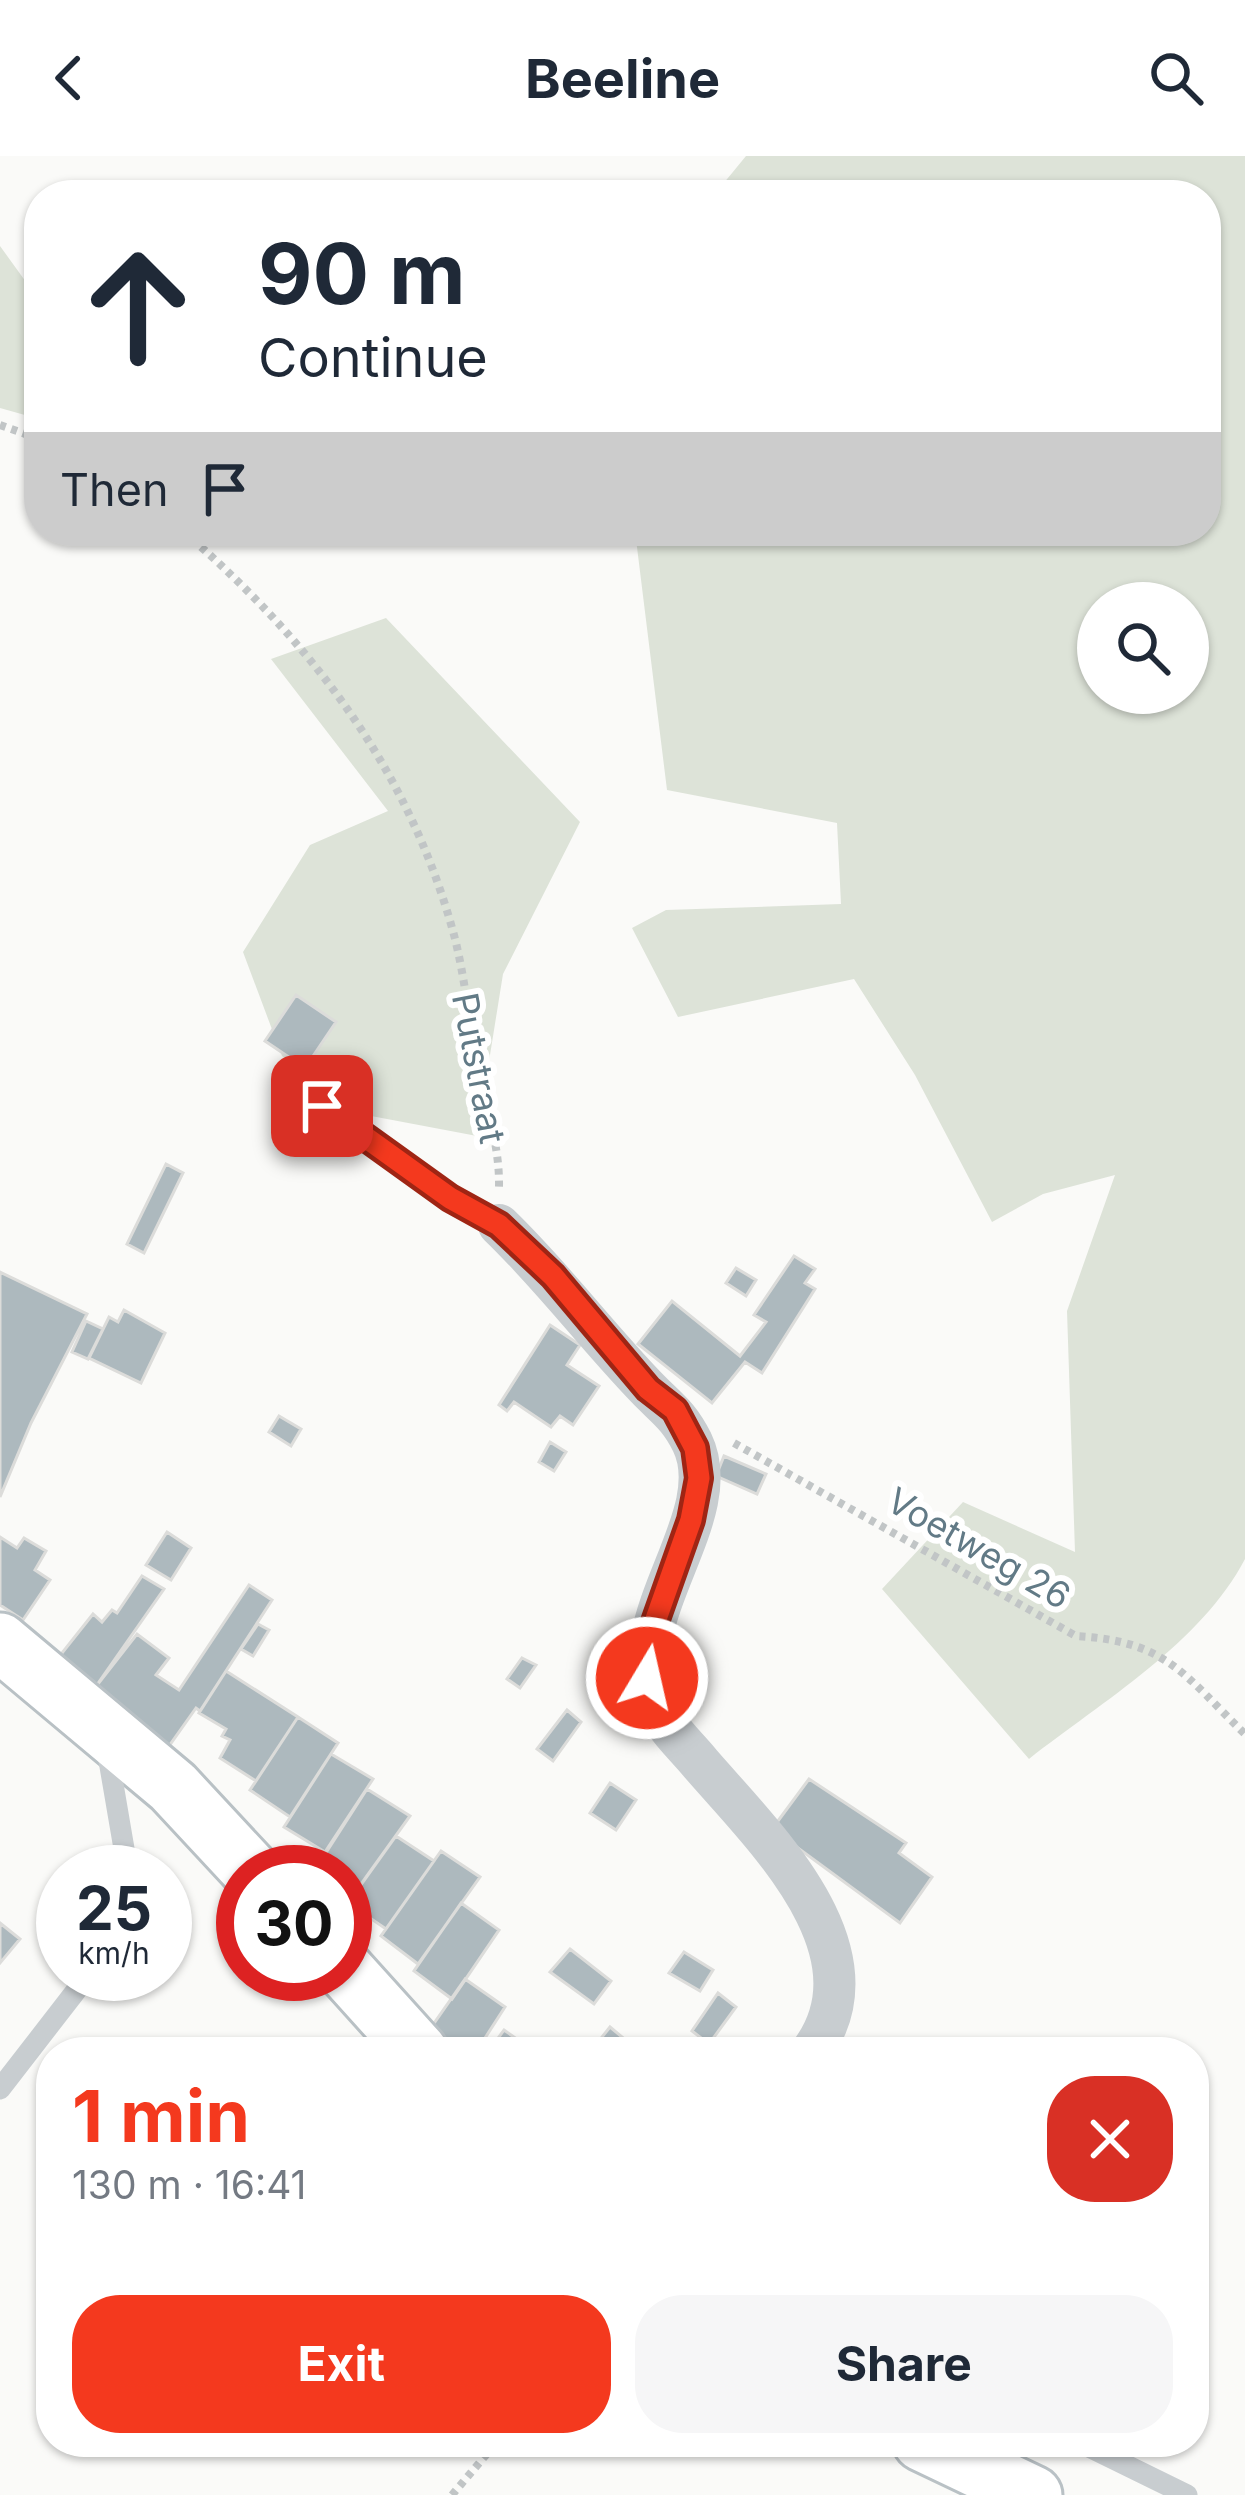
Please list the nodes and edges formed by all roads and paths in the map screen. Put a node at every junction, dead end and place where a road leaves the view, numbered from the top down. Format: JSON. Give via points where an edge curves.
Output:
{"nodes":[{"id":1,"x":199,"y":546,"type":"edge"},
{"id":2,"x":322,"y":1106,"type":"dead end"},
{"id":3,"x":499,"y":1225,"type":"junction"},
{"id":4,"x":675,"y":1410,"type":"junction"},
{"id":5,"x":12,"y":1660,"type":"edge"},
{"id":6,"x":103,"y":1728,"type":"junction"},
{"id":7,"x":1245,"y":1734,"type":"edge"},
{"id":8,"x":123,"y":1845,"type":"edge"},
{"id":9,"x":227,"y":1845,"type":"edge"},
{"id":10,"x":372,"y":2000,"type":"edge"},
{"id":11,"x":68,"y":2001,"type":"edge"},
{"id":12,"x":40,"y":2037,"type":"edge"},
{"id":13,"x":405,"y":2037,"type":"edge"},
{"id":14,"x":822,"y":2037,"type":"edge"},
{"id":15,"x":36,"y":2042,"type":"edge"},
{"id":16,"x":0,"y":2089,"type":"edge"},
{"id":17,"x":484,"y":2457,"type":"edge"},
{"id":18,"x":953,"y":2457,"type":"edge"},
{"id":19,"x":1109,"y":2457,"type":"edge"},
{"id":20,"x":452,"y":2495,"type":"edge"},
{"id":21,"x":1033,"y":2495,"type":"edge"},
{"id":22,"x":1187,"y":2495,"type":"edge"}],
"edges":[{"from":1,"to":3,"type":"path","name":"Putstraat","via":[[340,693],[384,759],[423,841],[454,937],[499,1169]]},
{"from":2,"to":3,"type":"lane"},
{"from":3,"to":4,"type":"street"},
{"from":4,"to":7,"type":"path","name":"Voetweg 26","via":[[1076,1636],[1118,1638],[1162,1654]]},
{"from":4,"to":14,"type":"street","via":[[695,1448],[699,1478],[650,1636],[647,1678],[661,1716],[785,1862],[812,1906],[834,1990]]},
{"from":5,"to":6,"type":"main road"},
{"from":6,"to":8,"type":"lane"},
{"from":6,"to":9,"type":"main road"},
{"from":10,"to":13,"type":"main road"},
{"from":11,"to":12,"type":"lane"},
{"from":15,"to":16,"type":"lane"},
{"from":17,"to":20,"type":"path"},
{"from":18,"to":21,"type":"main road"},
{"from":19,"to":22,"type":"lane"}]}
